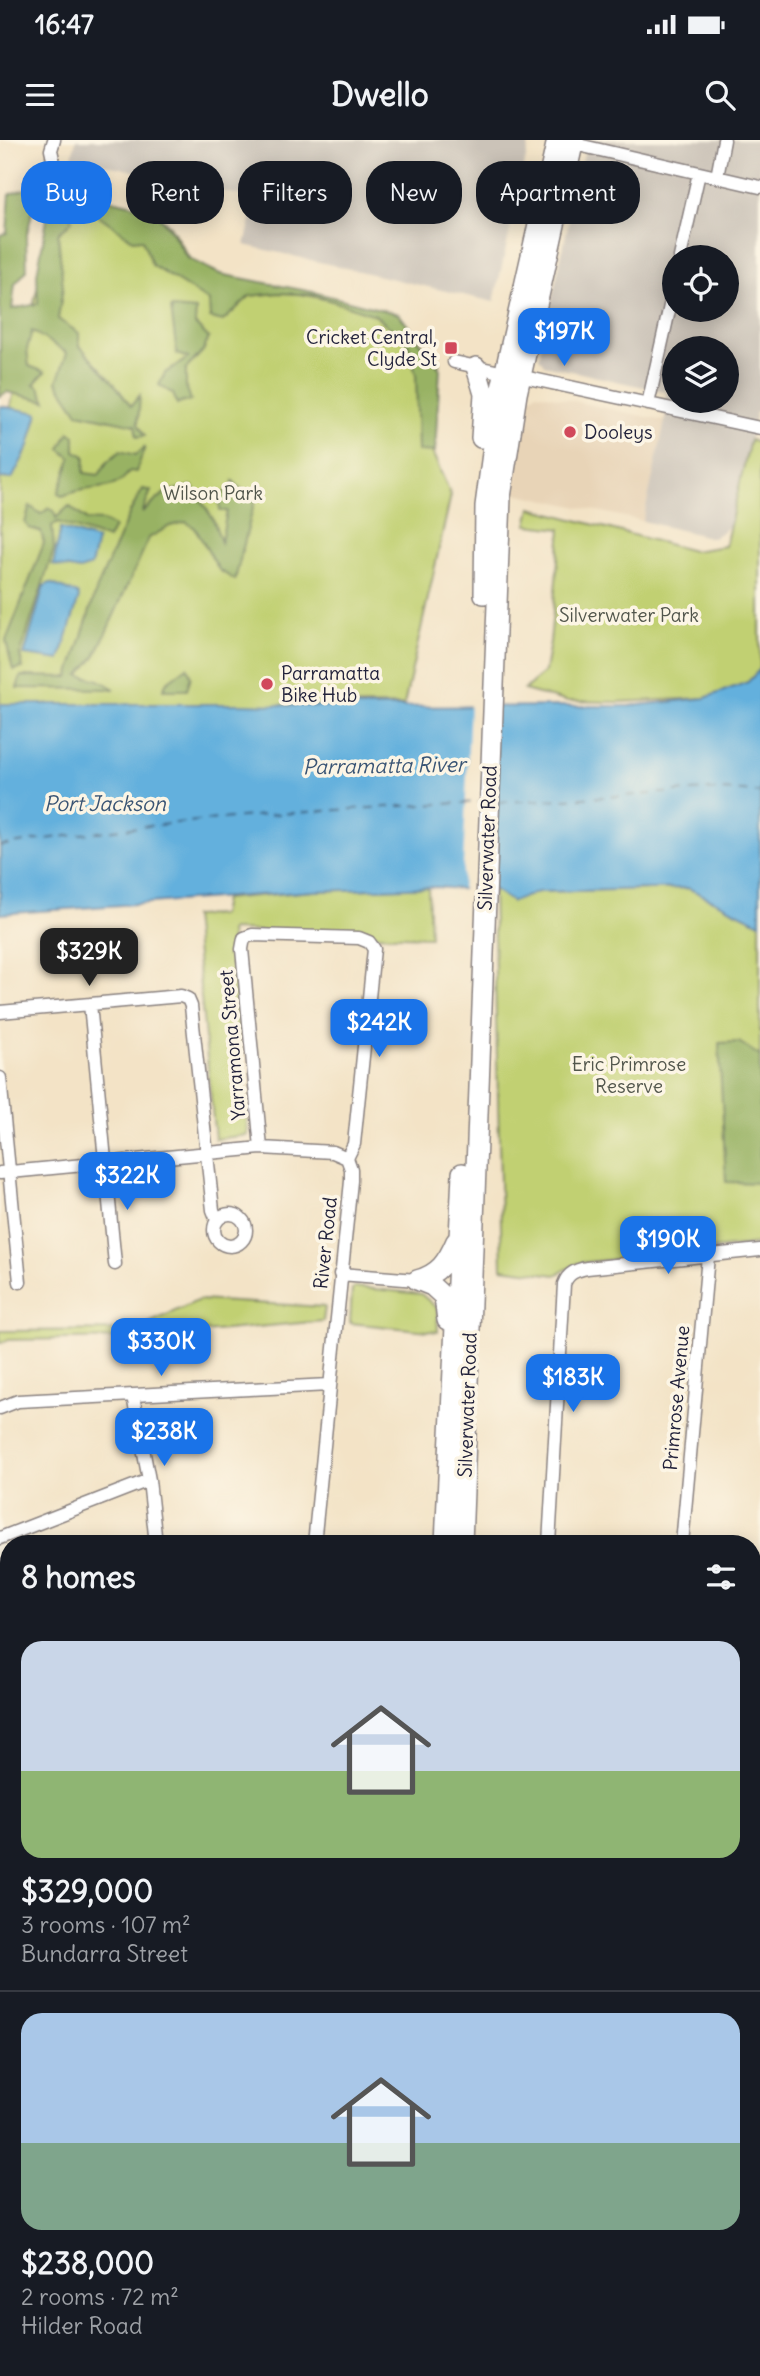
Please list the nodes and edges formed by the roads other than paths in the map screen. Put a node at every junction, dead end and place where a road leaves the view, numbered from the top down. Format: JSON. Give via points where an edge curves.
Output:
{"nodes":[{"id":1,"x":54,"y":140,"type":"edge"},
{"id":2,"x":724,"y":140,"type":"edge"},
{"id":3,"x":568,"y":141,"type":"edge"},
{"id":4,"x":52,"y":161,"type":"edge"},
{"id":5,"x":699,"y":173,"type":"junction"},
{"id":6,"x":717,"y":177,"type":"junction"},
{"id":7,"x":760,"y":187,"type":"edge"},
{"id":8,"x":683,"y":245,"type":"edge"},
{"id":9,"x":666,"y":322,"type":"edge"},
{"id":10,"x":454,"y":362,"type":"dead end"},
{"id":11,"x":476,"y":367,"type":"junction"},
{"id":12,"x":512,"y":374,"type":"junction"},
{"id":13,"x":648,"y":404,"type":"junction"},
{"id":14,"x":760,"y":428,"type":"edge"},
{"id":15,"x":493,"y":509,"type":"junction"},
{"id":16,"x":477,"y":933,"type":"junction"},
{"id":17,"x":244,"y":938,"type":"joint"},
{"id":18,"x":90,"y":1004,"type":"junction"},
{"id":19,"x":0,"y":1012,"type":"edge"},
{"id":20,"x":0,"y":1078,"type":"edge"},
{"id":21,"x":261,"y":1148,"type":"junction"},
{"id":22,"x":206,"y":1154,"type":"junction"},
{"id":23,"x":347,"y":1158,"type":"junction"},
{"id":24,"x":105,"y":1164,"type":"junction"},
{"id":25,"x":5,"y":1173,"type":"edge"},
{"id":26,"x":218,"y":1220,"type":"dead end"},
{"id":27,"x":459,"y":1232,"type":"junction"},
{"id":28,"x":760,"y":1250,"type":"edge"},
{"id":29,"x":708,"y":1255,"type":"junction"},
{"id":30,"x":116,"y":1264,"type":"dead end"},
{"id":31,"x":341,"y":1274,"type":"junction"},
{"id":32,"x":417,"y":1280,"type":"junction"},
{"id":33,"x":20,"y":1282,"type":"dead end"},
{"id":34,"x":329,"y":1384,"type":"junction"},
{"id":35,"x":133,"y":1396,"type":"junction"},
{"id":36,"x":450,"y":1406,"type":"junction"},
{"id":37,"x":0,"y":1408,"type":"edge"},
{"id":38,"x":149,"y":1480,"type":"junction"},
{"id":39,"x":8,"y":1535,"type":"edge"},
{"id":40,"x":155,"y":1535,"type":"edge"},
{"id":41,"x":315,"y":1535,"type":"edge"},
{"id":42,"x":444,"y":1535,"type":"edge"},
{"id":43,"x":462,"y":1535,"type":"edge"},
{"id":44,"x":550,"y":1535,"type":"edge"},
{"id":45,"x":683,"y":1535,"type":"edge"}],
"edges":[{"from":1,"to":4,"type":"street"},
{"from":2,"to":6,"type":"street"},
{"from":3,"to":5,"type":"street"},
{"from":3,"to":12,"type":"highway","name":"Silverwater Road"},
{"from":5,"to":6,"type":"street"},
{"from":5,"to":8,"type":"street"},
{"from":6,"to":7,"type":"street"},
{"from":9,"to":13,"type":"street"},
{"from":10,"to":11,"type":"street"},
{"from":11,"to":12,"type":"street"},
{"from":11,"to":15,"type":"highway","via":[[484,394],[481,439]]},
{"from":12,"to":13,"type":"street"},
{"from":12,"to":15,"type":"highway","name":"Silverwater Road","via":[[505,464]]},
{"from":13,"to":14,"type":"street"},
{"from":15,"to":16,"type":"highway","name":"Silverwater Road"},
{"from":16,"to":27,"type":"highway","name":"Silverwater Road"},
{"from":16,"to":43,"type":"highway","name":"Silverwater Road"},
{"from":17,"to":21,"type":"street","name":"Yarramona Street"},
{"from":17,"to":23,"type":"street","name":"River Road","via":[[359,938],[374,949],[354,1144]]},
{"from":18,"to":19,"type":"street"},
{"from":18,"to":22,"type":"street","via":[[188,999]]},
{"from":18,"to":24,"type":"street"},
{"from":20,"to":25,"type":"street"},
{"from":21,"to":22,"type":"street"},
{"from":21,"to":23,"type":"street","via":[[333,1152]]},
{"from":22,"to":24,"type":"street"},
{"from":22,"to":26,"type":"street"},
{"from":23,"to":31,"type":"street","name":"River Road","via":[[351,1175]]},
{"from":24,"to":25,"type":"street"},
{"from":24,"to":30,"type":"street"},
{"from":25,"to":33,"type":"street"},
{"from":27,"to":32,"type":"highway","via":[[444,1265]]},
{"from":27,"to":36,"type":"highway","name":"Silverwater Road"},
{"from":28,"to":29,"type":"street"},
{"from":29,"to":44,"type":"street","via":[[587,1268],[566,1277]]},
{"from":29,"to":45,"type":"street","name":"Primrose Avenue"},
{"from":31,"to":32,"type":"street"},
{"from":31,"to":34,"type":"street","name":"River Road"},
{"from":32,"to":36,"type":"highway","via":[[439,1291],[447,1305],[445,1397]]},
{"from":34,"to":35,"type":"street"},
{"from":34,"to":41,"type":"street","name":"River Road"},
{"from":35,"to":37,"type":"street","via":[[18,1401]]},
{"from":35,"to":38,"type":"street"},
{"from":36,"to":42,"type":"highway","name":"Silverwater Road"},
{"from":38,"to":39,"type":"street"},
{"from":38,"to":40,"type":"street"}]}
